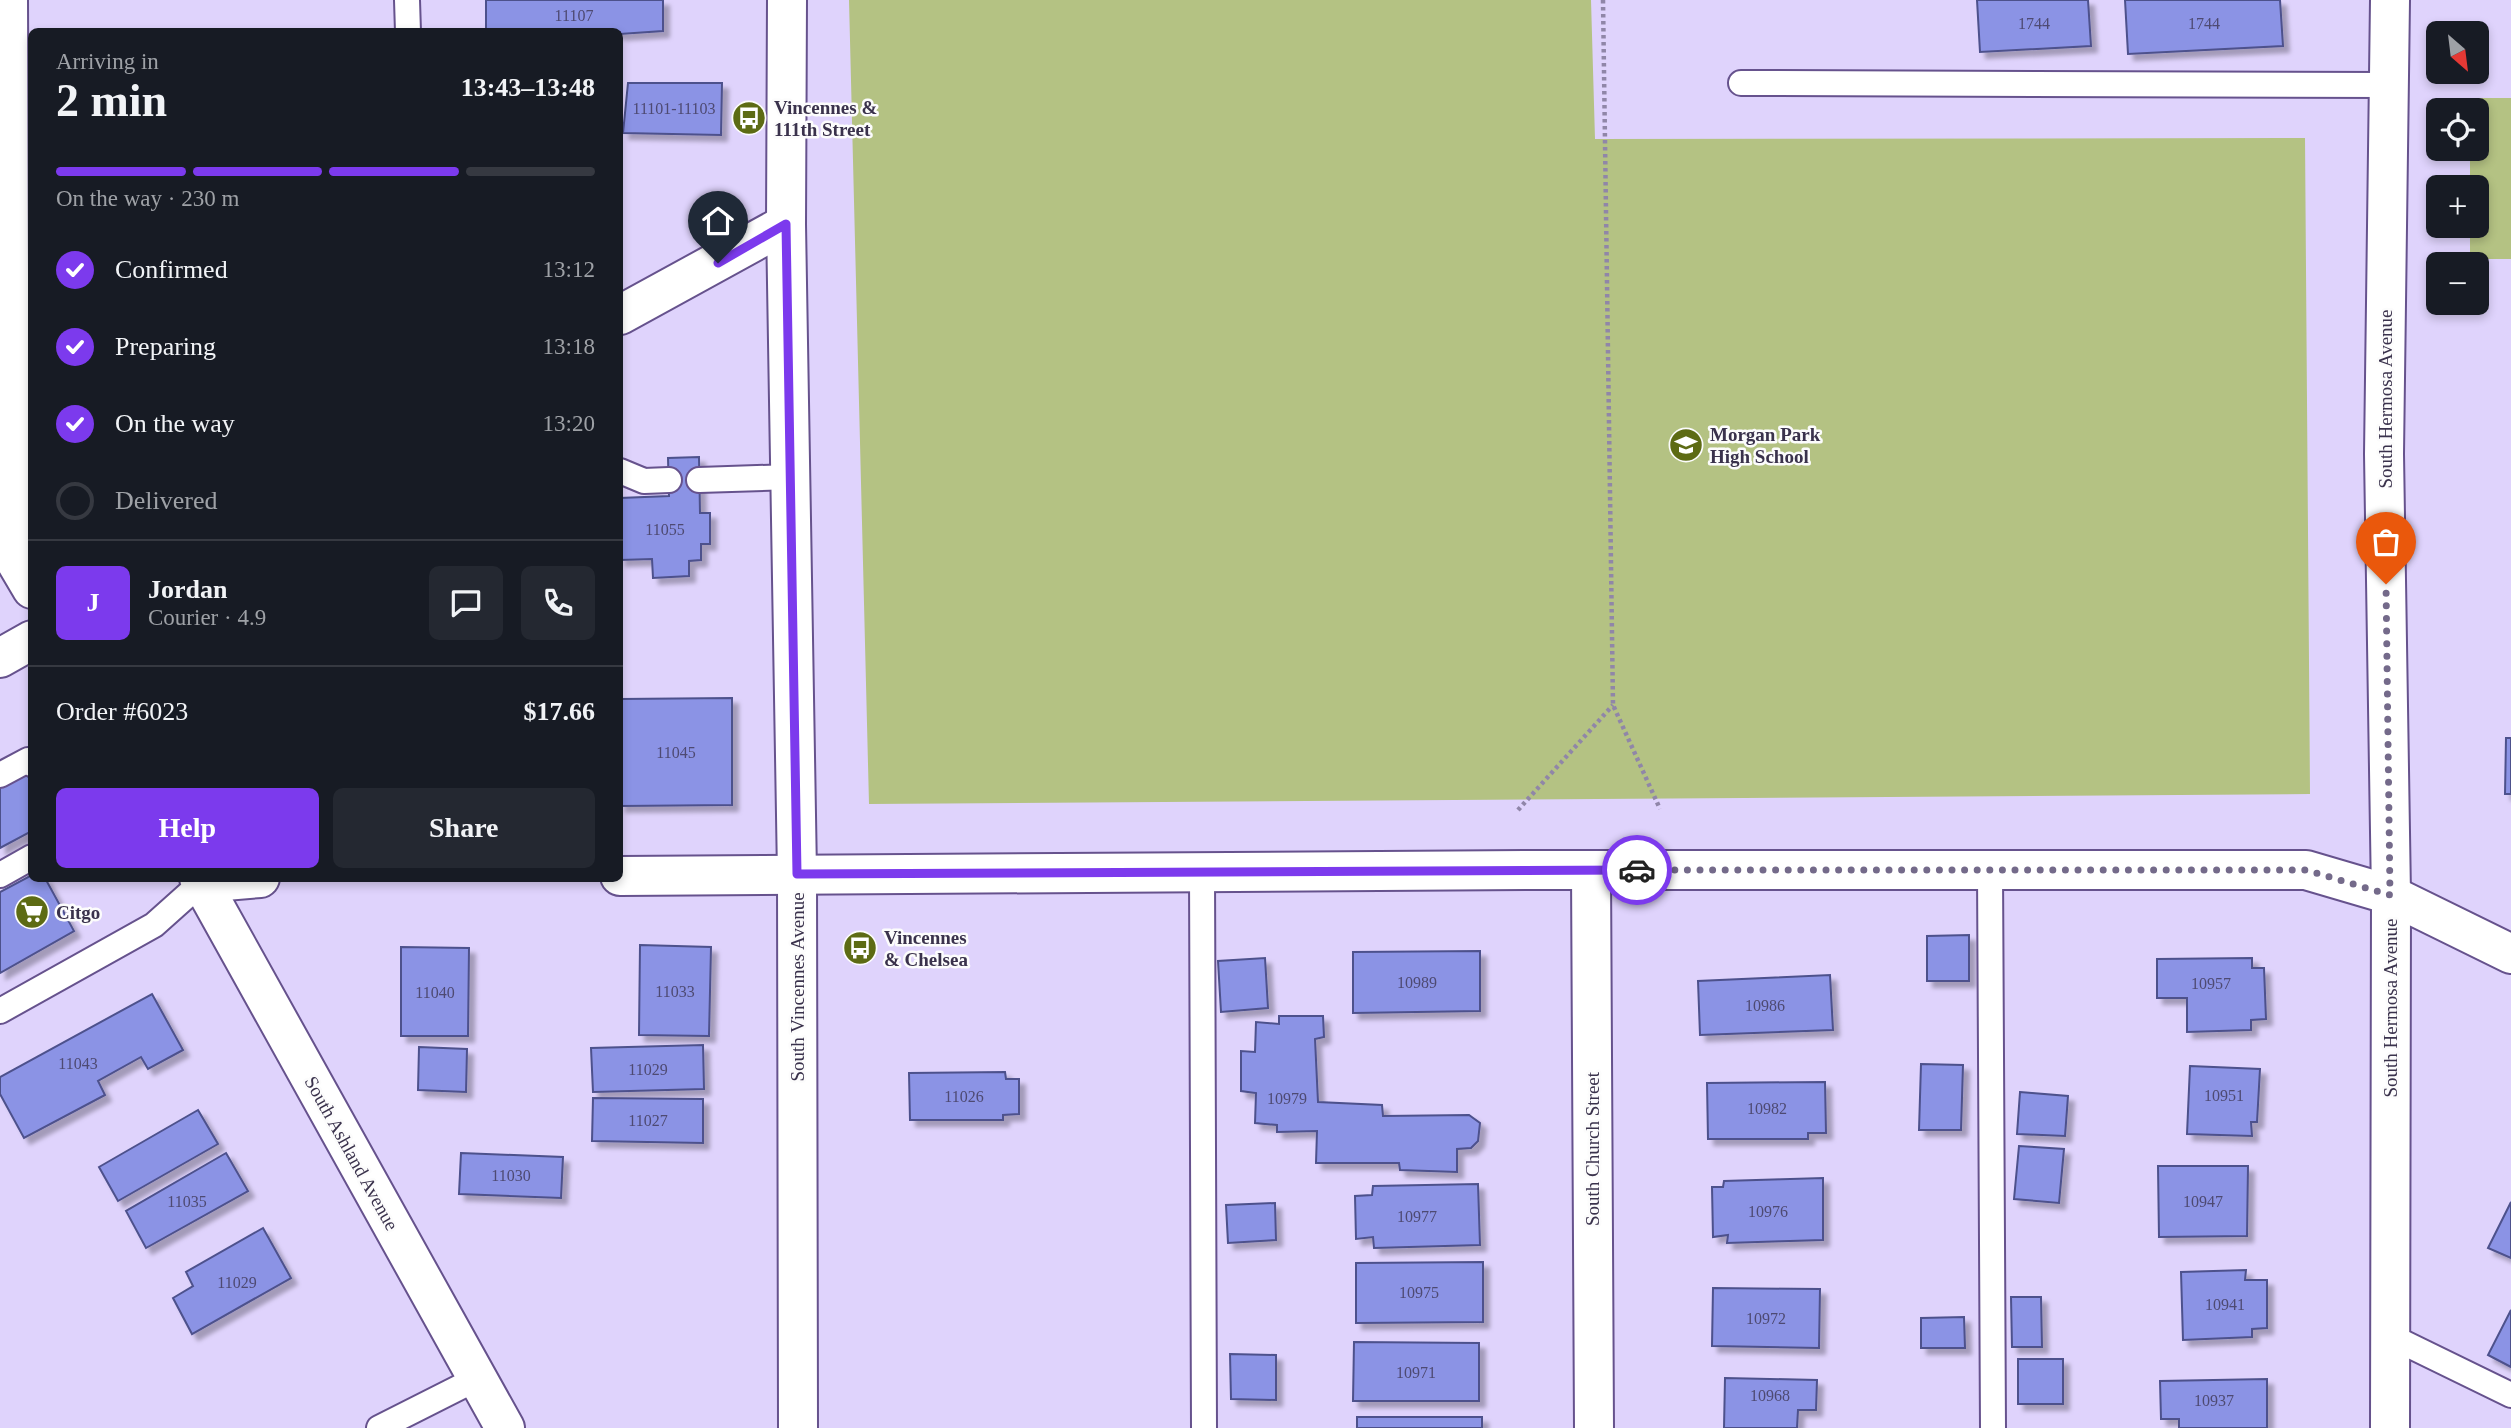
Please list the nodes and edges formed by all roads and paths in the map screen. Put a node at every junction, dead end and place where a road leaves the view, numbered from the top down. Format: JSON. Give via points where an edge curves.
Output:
{"nodes":[{"id":1,"x":8,"y":0,"type":"edge"},
{"id":2,"x":407,"y":0,"type":"edge"},
{"id":3,"x":787,"y":0,"type":"edge"},
{"id":4,"x":1603,"y":0,"type":"edge"},
{"id":5,"x":2390,"y":0,"type":"edge"},
{"id":6,"x":408,"y":28,"type":"edge"},
{"id":7,"x":1741,"y":83,"type":"dead end"},
{"id":8,"x":2389,"y":85,"type":"junction"},
{"id":9,"x":786,"y":224,"type":"junction"},
{"id":10,"x":623,"y":313,"type":"edge"},
{"id":11,"x":623,"y":472,"type":"edge"},
{"id":12,"x":791,"y":477,"type":"junction"},
{"id":13,"x":669,"y":480,"type":"dead end"},
{"id":14,"x":699,"y":480,"type":"dead end"},
{"id":15,"x":28,"y":582,"type":"edge"},
{"id":16,"x":28,"y":642,"type":"edge"},
{"id":17,"x":0,"y":658,"type":"edge"},
{"id":18,"x":1613,"y":705,"type":"junction"},
{"id":19,"x":28,"y":760,"type":"edge"},
{"id":20,"x":0,"y":775,"type":"edge"},
{"id":21,"x":1660,"y":809,"type":"dead end"},
{"id":22,"x":1518,"y":810,"type":"dead end"},
{"id":23,"x":28,"y":859,"type":"edge"},
{"id":24,"x":1591,"y":870,"type":"junction"},
{"id":25,"x":1990,"y":870,"type":"junction"},
{"id":26,"x":1202,"y":872,"type":"junction"},
{"id":27,"x":797,"y":874,"type":"junction"},
{"id":28,"x":0,"y":875,"type":"edge"},
{"id":29,"x":623,"y":876,"type":"edge"},
{"id":30,"x":199,"y":882,"type":"edge"},
{"id":31,"x":201,"y":882,"type":"edge"},
{"id":32,"x":2390,"y":895,"type":"junction"},
{"id":33,"x":2511,"y":954,"type":"edge"},
{"id":34,"x":0,"y":1011,"type":"edge"},
{"id":35,"x":2390,"y":1336,"type":"junction"},
{"id":36,"x":478,"y":1378,"type":"junction"},
{"id":37,"x":2511,"y":1395,"type":"edge"},
{"id":38,"x":379,"y":1428,"type":"edge"},
{"id":39,"x":505,"y":1428,"type":"edge"},
{"id":40,"x":798,"y":1428,"type":"edge"},
{"id":41,"x":1205,"y":1428,"type":"edge"},
{"id":42,"x":1594,"y":1428,"type":"edge"},
{"id":43,"x":1993,"y":1428,"type":"edge"},
{"id":44,"x":2390,"y":1428,"type":"edge"}],
"edges":[{"from":1,"to":15,"type":"street","via":[[10,552]]},
{"from":2,"to":6,"type":"lane"},
{"from":3,"to":9,"type":"street","name":"South Vincennes Avenue"},
{"from":4,"to":18,"type":"path"},
{"from":5,"to":8,"type":"street","name":"South Hermosa Avenue"},
{"from":7,"to":8,"type":"lane"},
{"from":8,"to":32,"type":"street","name":"South Hermosa Avenue","via":[[2384,454]]},
{"from":9,"to":10,"type":"street"},
{"from":9,"to":12,"type":"street","name":"South Vincennes Avenue"},
{"from":11,"to":13,"type":"lane","via":[[644,481]]},
{"from":12,"to":14,"type":"lane"},
{"from":12,"to":27,"type":"street","name":"South Vincennes Avenue"},
{"from":16,"to":17,"type":"street"},
{"from":18,"to":21,"type":"path"},
{"from":18,"to":22,"type":"path"},
{"from":19,"to":20,"type":"lane"},
{"from":23,"to":28,"type":"lane"},
{"from":24,"to":25,"type":"street"},
{"from":24,"to":26,"type":"street"},
{"from":24,"to":42,"type":"street","name":"South Church Street"},
{"from":25,"to":32,"type":"street","via":[[2306,870]]},
{"from":25,"to":43,"type":"lane"},
{"from":26,"to":27,"type":"street"},
{"from":26,"to":41,"type":"lane"},
{"from":27,"to":29,"type":"street"},
{"from":27,"to":40,"type":"street","name":"South Vincennes Avenue"},
{"from":30,"to":34,"type":"lane","via":[[155,925]]},
{"from":31,"to":36,"type":"street","name":"South Ashland Avenue"},
{"from":32,"to":33,"type":"street"},
{"from":32,"to":35,"type":"street","name":"South Hermosa Avenue"},
{"from":35,"to":37,"type":"lane"},
{"from":35,"to":44,"type":"street","name":"South Hermosa Avenue"},
{"from":36,"to":38,"type":"lane"},
{"from":36,"to":39,"type":"street","name":"South Ashland Avenue"}]}
